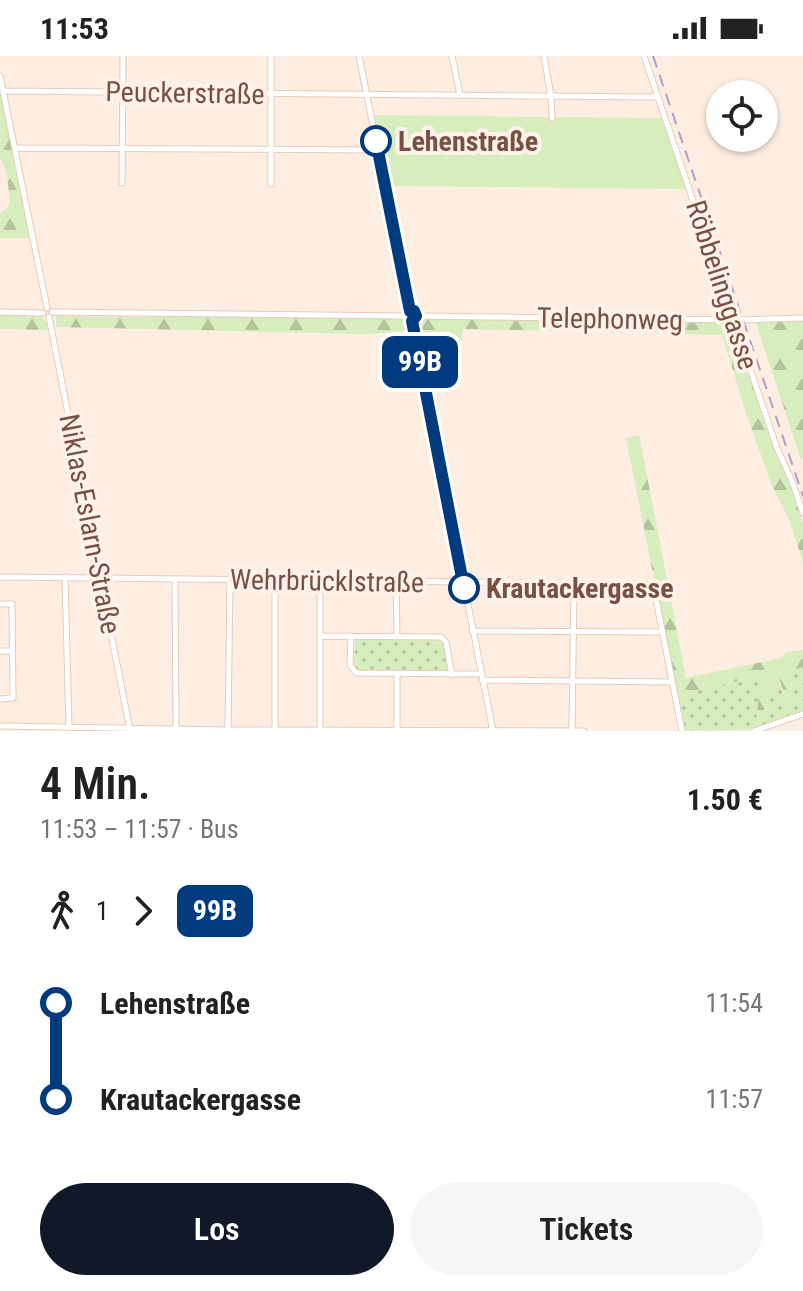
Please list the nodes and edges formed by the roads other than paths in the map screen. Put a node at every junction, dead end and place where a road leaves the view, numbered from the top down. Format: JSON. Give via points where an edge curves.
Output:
{"nodes":[{"id":1,"x":123,"y":56,"type":"edge"},
{"id":2,"x":271,"y":56,"type":"edge"},
{"id":3,"x":359,"y":56,"type":"edge"},
{"id":4,"x":452,"y":56,"type":"edge"},
{"id":5,"x":544,"y":56,"type":"edge"},
{"id":6,"x":644,"y":56,"type":"edge"},
{"id":7,"x":0,"y":76,"type":"edge"},
{"id":8,"x":3,"y":91,"type":"junction"},
{"id":9,"x":123,"y":92,"type":"junction"},
{"id":10,"x":271,"y":94,"type":"junction"},
{"id":11,"x":367,"y":94,"type":"junction"},
{"id":12,"x":460,"y":95,"type":"junction"},
{"id":13,"x":551,"y":96,"type":"junction"},
{"id":14,"x":658,"y":97,"type":"junction"},
{"id":15,"x":552,"y":118,"type":"dead end"},
{"id":16,"x":15,"y":148,"type":"junction"},
{"id":17,"x":123,"y":148,"type":"junction"},
{"id":18,"x":271,"y":149,"type":"junction"},
{"id":19,"x":378,"y":150,"type":"junction"},
{"id":20,"x":122,"y":183,"type":"dead end"},
{"id":21,"x":271,"y":184,"type":"dead end"},
{"id":22,"x":0,"y":312,"type":"edge"},
{"id":23,"x":48,"y":313,"type":"junction"},
{"id":24,"x":408,"y":314,"type":"junction"},
{"id":25,"x":803,"y":318,"type":"edge"},
{"id":26,"x":414,"y":319,"type":"junction"},
{"id":27,"x":733,"y":320,"type":"junction"},
{"id":28,"x":803,"y":513,"type":"edge"},
{"id":29,"x":0,"y":577,"type":"edge"},
{"id":30,"x":65,"y":577,"type":"junction"},
{"id":31,"x":101,"y":578,"type":"junction"},
{"id":32,"x":175,"y":579,"type":"junction"},
{"id":33,"x":230,"y":580,"type":"junction"},
{"id":34,"x":275,"y":580,"type":"junction"},
{"id":35,"x":320,"y":581,"type":"junction"},
{"id":36,"x":396,"y":581,"type":"junction"},
{"id":37,"x":463,"y":582,"type":"junction"},
{"id":38,"x":574,"y":584,"type":"junction"},
{"id":39,"x":0,"y":604,"type":"edge"},
{"id":40,"x":472,"y":631,"type":"junction"},
{"id":41,"x":573,"y":632,"type":"junction"},
{"id":42,"x":662,"y":632,"type":"junction"},
{"id":43,"x":321,"y":636,"type":"junction"},
{"id":44,"x":351,"y":636,"type":"junction"},
{"id":45,"x":397,"y":636,"type":"junction"},
{"id":46,"x":0,"y":651,"type":"edge"},
{"id":47,"x":12,"y":651,"type":"junction"},
{"id":48,"x":397,"y":675,"type":"junction"},
{"id":49,"x":452,"y":675,"type":"junction"},
{"id":50,"x":482,"y":677,"type":"junction"},
{"id":51,"x":572,"y":681,"type":"junction"},
{"id":52,"x":672,"y":682,"type":"junction"},
{"id":53,"x":0,"y":699,"type":"edge"},
{"id":54,"x":803,"y":714,"type":"edge"},
{"id":55,"x":0,"y":726,"type":"edge"},
{"id":56,"x":69,"y":727,"type":"junction"},
{"id":57,"x":176,"y":729,"type":"junction"},
{"id":58,"x":130,"y":730,"type":"edge"},
{"id":59,"x":228,"y":730,"type":"edge"},
{"id":60,"x":275,"y":730,"type":"edge"},
{"id":61,"x":320,"y":730,"type":"edge"},
{"id":62,"x":397,"y":731,"type":"edge"},
{"id":63,"x":493,"y":731,"type":"edge"},
{"id":64,"x":572,"y":731,"type":"edge"},
{"id":65,"x":584,"y":731,"type":"edge"},
{"id":66,"x":682,"y":731,"type":"edge"},
{"id":67,"x":754,"y":731,"type":"edge"}],
"edges":[{"from":1,"to":9,"type":"street"},
{"from":2,"to":10,"type":"street"},
{"from":3,"to":11,"type":"street"},
{"from":4,"to":12,"type":"street"},
{"from":5,"to":13,"type":"street"},
{"from":6,"to":14,"type":"street","name":"Röbbelinggasse"},
{"from":7,"to":8,"type":"street","name":"Niklas-Eslarn-Straße"},
{"from":8,"to":9,"type":"street","name":"Peuckerstraße"},
{"from":8,"to":16,"type":"street","name":"Niklas-Eslarn-Straße"},
{"from":9,"to":10,"type":"street","name":"Peuckerstraße"},
{"from":9,"to":17,"type":"street"},
{"from":10,"to":11,"type":"street","name":"Peuckerstraße"},
{"from":10,"to":18,"type":"street"},
{"from":11,"to":12,"type":"street","name":"Peuckerstraße"},
{"from":11,"to":19,"type":"street"},
{"from":12,"to":13,"type":"street","name":"Peuckerstraße"},
{"from":13,"to":14,"type":"street","name":"Peuckerstraße"},
{"from":13,"to":15,"type":"street"},
{"from":14,"to":27,"type":"street","name":"Röbbelinggasse"},
{"from":16,"to":17,"type":"street"},
{"from":16,"to":23,"type":"street","name":"Niklas-Eslarn-Straße"},
{"from":17,"to":18,"type":"street"},
{"from":17,"to":20,"type":"street"},
{"from":18,"to":19,"type":"street"},
{"from":18,"to":21,"type":"street"},
{"from":19,"to":24,"type":"street"},
{"from":22,"to":23,"type":"street"},
{"from":23,"to":24,"type":"street"},
{"from":23,"to":31,"type":"street","name":"Niklas-Eslarn-Straße"},
{"from":24,"to":26,"type":"street","via":[[414,311]]},
{"from":25,"to":27,"type":"street","name":"Telephonweg"},
{"from":26,"to":27,"type":"street","name":"Telephonweg"},
{"from":26,"to":37,"type":"street"},
{"from":27,"to":28,"type":"street","name":"Röbbelinggasse"},
{"from":29,"to":30,"type":"street","name":"Wehrbrücklstraße"},
{"from":30,"to":31,"type":"street","name":"Wehrbrücklstraße"},
{"from":30,"to":56,"type":"street"},
{"from":31,"to":32,"type":"street","name":"Wehrbrücklstraße"},
{"from":31,"to":58,"type":"street","name":"Niklas-Eslarn-Straße"},
{"from":32,"to":33,"type":"street","name":"Wehrbrücklstraße"},
{"from":32,"to":57,"type":"street"},
{"from":33,"to":34,"type":"street","name":"Wehrbrücklstraße"},
{"from":33,"to":59,"type":"street"},
{"from":34,"to":35,"type":"street","name":"Wehrbrücklstraße"},
{"from":34,"to":60,"type":"street"},
{"from":35,"to":36,"type":"street","name":"Wehrbrücklstraße"},
{"from":35,"to":43,"type":"street"},
{"from":36,"to":37,"type":"street","name":"Wehrbrücklstraße"},
{"from":36,"to":45,"type":"street"},
{"from":37,"to":38,"type":"street","name":"Wehrbrücklstraße"},
{"from":37,"to":40,"type":"street"},
{"from":38,"to":41,"type":"street"},
{"from":38,"to":42,"type":"street","name":"Wehrbrücklstraße","via":[[653,584]]},
{"from":39,"to":47,"type":"street","via":[[12,604]]},
{"from":40,"to":41,"type":"street"},
{"from":40,"to":50,"type":"street"},
{"from":41,"to":42,"type":"street"},
{"from":41,"to":51,"type":"street"},
{"from":42,"to":52,"type":"street"},
{"from":43,"to":44,"type":"street"},
{"from":43,"to":61,"type":"street"},
{"from":44,"to":45,"type":"street"},
{"from":44,"to":48,"type":"street","via":[[350,665],[356,673]]},
{"from":45,"to":49,"type":"street","via":[[444,639]]},
{"from":46,"to":47,"type":"street"},
{"from":47,"to":53,"type":"street","via":[[13,698]]},
{"from":48,"to":49,"type":"street"},
{"from":48,"to":62,"type":"street"},
{"from":49,"to":50,"type":"street"},
{"from":50,"to":51,"type":"street"},
{"from":50,"to":63,"type":"street"},
{"from":51,"to":52,"type":"street"},
{"from":51,"to":64,"type":"street"},
{"from":52,"to":66,"type":"street"},
{"from":54,"to":67,"type":"street"},
{"from":55,"to":56,"type":"street"},
{"from":56,"to":58,"type":"street"},
{"from":57,"to":58,"type":"street"},
{"from":57,"to":59,"type":"street"},
{"from":59,"to":60,"type":"street"},
{"from":60,"to":61,"type":"street"},
{"from":61,"to":62,"type":"street"},
{"from":62,"to":63,"type":"street"},
{"from":63,"to":64,"type":"street"},
{"from":64,"to":65,"type":"street"}]}
